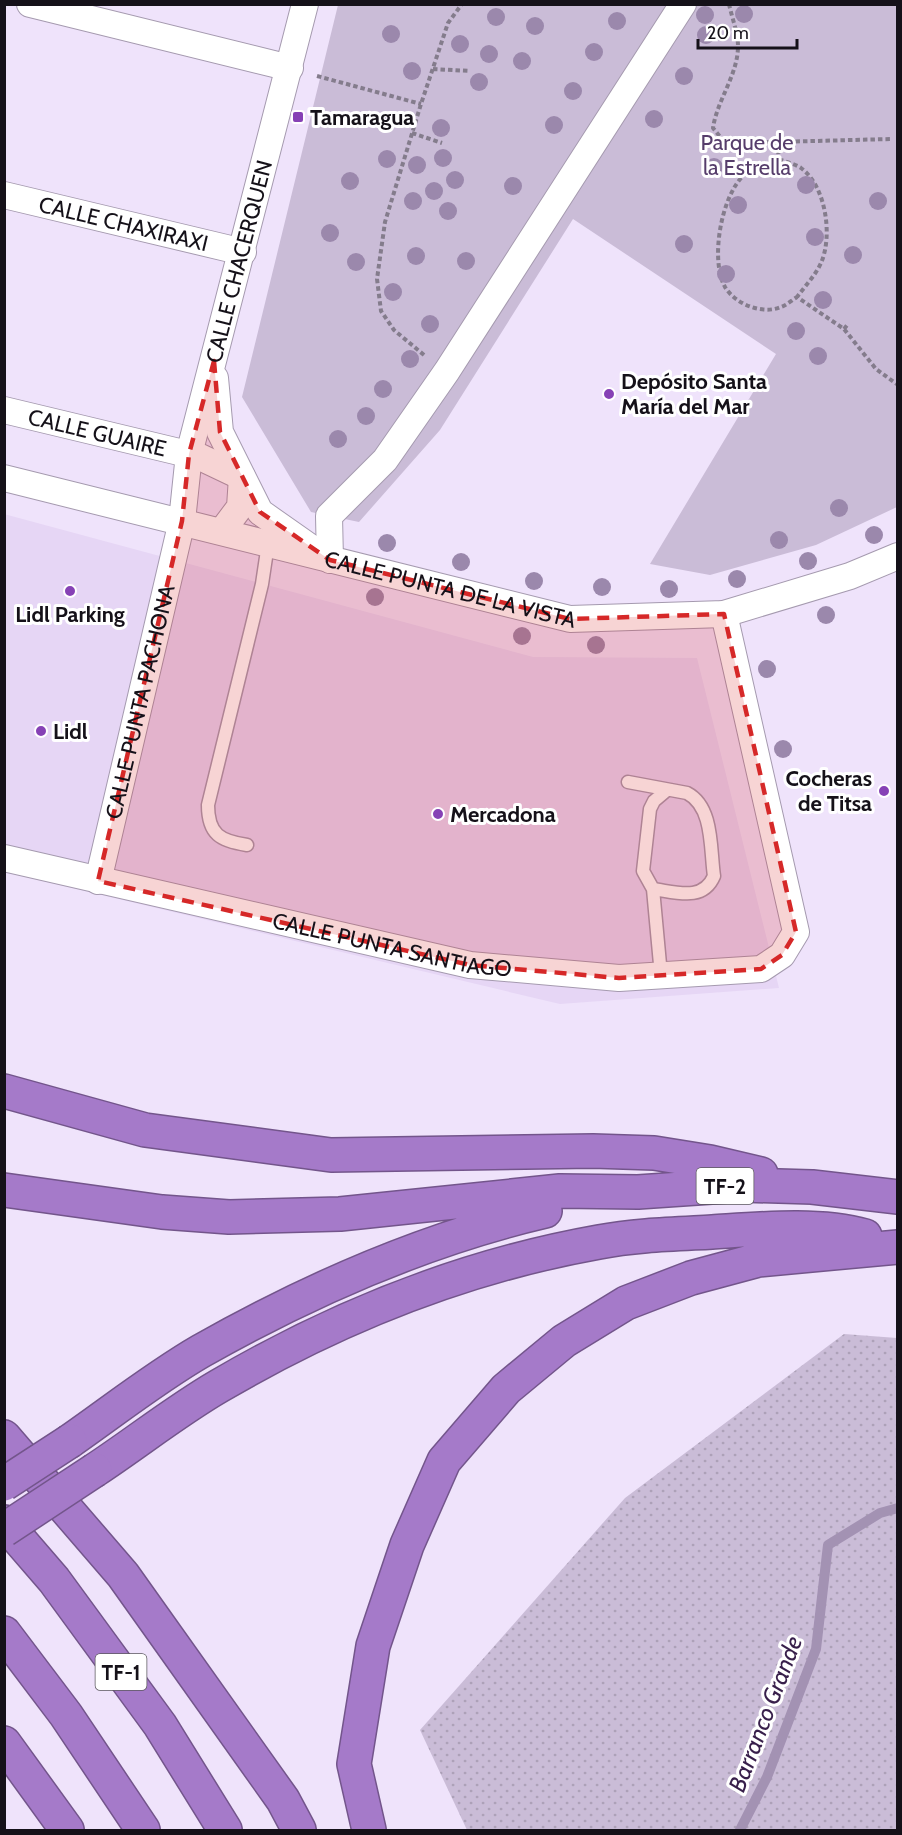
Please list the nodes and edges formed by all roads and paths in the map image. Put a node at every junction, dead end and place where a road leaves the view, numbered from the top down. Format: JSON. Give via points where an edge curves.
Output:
{"nodes":[{"id":1,"x":30,"y":4,"type":"edge"},
{"id":2,"x":305,"y":4,"type":"edge"},
{"id":3,"x":462,"y":4,"type":"edge"},
{"id":4,"x":683,"y":4,"type":"edge"},
{"id":5,"x":729,"y":4,"type":"edge"},
{"id":6,"x":290,"y":68,"type":"junction"},
{"id":7,"x":432,"y":69,"type":"junction"},
{"id":8,"x":470,"y":71,"type":"dead end"},
{"id":9,"x":421,"y":104,"type":"junction"},
{"id":10,"x":412,"y":133,"type":"junction"},
{"id":11,"x":891,"y":139,"type":"dead end"},
{"id":12,"x":777,"y":142,"type":"junction"},
{"id":13,"x":442,"y":143,"type":"dead end"},
{"id":14,"x":779,"y":159,"type":"junction"},
{"id":15,"x":4,"y":195,"type":"edge"},
{"id":16,"x":243,"y":252,"type":"junction"},
{"id":17,"x":797,"y":297,"type":"junction"},
{"id":18,"x":848,"y":324,"type":"dead end"},
{"id":19,"x":844,"y":329,"type":"junction"},
{"id":20,"x":213,"y":361,"type":"junction"},
{"id":21,"x":447,"y":371,"type":"junction"},
{"id":22,"x":897,"y":385,"type":"edge"},
{"id":23,"x":4,"y":410,"type":"edge"},
{"id":24,"x":189,"y":454,"type":"junction"},
{"id":25,"x":242,"y":477,"type":"junction"},
{"id":26,"x":4,"y":478,"type":"edge"},
{"id":27,"x":182,"y":521,"type":"junction"},
{"id":28,"x":222,"y":531,"type":"junction"},
{"id":29,"x":268,"y":544,"type":"junction"},
{"id":30,"x":897,"y":556,"type":"edge"},
{"id":31,"x":330,"y":560,"type":"junction"},
{"id":32,"x":724,"y":614,"type":"junction"},
{"id":33,"x":628,"y":782,"type":"dead end"},
{"id":34,"x":667,"y":790,"type":"junction"},
{"id":35,"x":247,"y":845,"type":"dead end"},
{"id":36,"x":4,"y":858,"type":"edge"},
{"id":37,"x":98,"y":881,"type":"junction"},
{"id":38,"x":653,"y":889,"type":"junction"},
{"id":39,"x":661,"y":975,"type":"junction"},
{"id":40,"x":4,"y":1092,"type":"edge"},
{"id":41,"x":812,"y":1187,"type":"junction"},
{"id":42,"x":4,"y":1190,"type":"edge"},
{"id":43,"x":638,"y":1192,"type":"junction"},
{"id":44,"x":897,"y":1197,"type":"edge"},
{"id":45,"x":897,"y":1246,"type":"edge"},
{"id":46,"x":4,"y":1437,"type":"edge"},
{"id":47,"x":4,"y":1484,"type":"edge"},
{"id":48,"x":4,"y":1522,"type":"edge"},
{"id":49,"x":4,"y":1530,"type":"edge"},
{"id":50,"x":4,"y":1633,"type":"edge"},
{"id":51,"x":4,"y":1743,"type":"edge"},
{"id":52,"x":67,"y":1830,"type":"edge"},
{"id":53,"x":143,"y":1830,"type":"edge"},
{"id":54,"x":225,"y":1830,"type":"edge"},
{"id":55,"x":299,"y":1830,"type":"edge"},
{"id":56,"x":369,"y":1830,"type":"edge"}],
"edges":[{"from":1,"to":6,"type":"street"},
{"from":2,"to":6,"type":"street","name":"CALLE CHACERQUEN"},
{"from":3,"to":7,"type":"path","via":[[448,23]]},
{"from":4,"to":21,"type":"street"},
{"from":5,"to":12,"type":"path","via":[[738,45],[736,62],[713,128],[722,140]]},
{"from":6,"to":9,"type":"path"},
{"from":6,"to":16,"type":"street","name":"CALLE CHACERQUEN"},
{"from":7,"to":8,"type":"path"},
{"from":7,"to":9,"type":"path"},
{"from":9,"to":10,"type":"path"},
{"from":10,"to":13,"type":"path"},
{"from":10,"to":21,"type":"path","via":[[385,222],[377,279],[381,311],[394,330]]},
{"from":11,"to":12,"type":"path"},
{"from":12,"to":14,"type":"path"},
{"from":14,"to":17,"type":"path","via":[[800,168],[811,179],[825,218],[822,261]]},
{"from":14,"to":17,"type":"path","via":[[758,165],[741,177],[728,200],[719,230],[719,262],[725,287],[742,304],[761,309],[781,308]]},
{"from":15,"to":16,"type":"street","name":"CALLE CHAXIRAXI"},
{"from":16,"to":20,"type":"street","name":"CALLE CHACERQUEN"},
{"from":17,"to":19,"type":"path"},
{"from":18,"to":19,"type":"path"},
{"from":19,"to":22,"type":"path","via":[[876,369]]},
{"from":20,"to":24,"type":"street","name":"CALLE CHACERQUEN"},
{"from":20,"to":25,"type":"street","via":[[220,432]]},
{"from":21,"to":31,"type":"street","via":[[384,460],[328,516]]},
{"from":23,"to":24,"type":"street","name":"CALLE GUAIRE"},
{"from":24,"to":25,"type":"street","name":"CALLE GUAIRE"},
{"from":24,"to":27,"type":"street","name":"CALLE CHACERQUEN"},
{"from":25,"to":28,"type":"street","via":[[240,507]]},
{"from":25,"to":31,"type":"street","via":[[260,512]]},
{"from":26,"to":27,"type":"street","name":"CALLE PUNTA DE LA VISTA"},
{"from":27,"to":28,"type":"street","name":"CALLE PUNTA DE LA VISTA"},
{"from":27,"to":37,"type":"street","name":"CALLE PUNTA PACHONA"},
{"from":28,"to":29,"type":"street","name":"CALLE PUNTA DE LA VISTA"},
{"from":29,"to":31,"type":"street","name":"CALLE PUNTA DE LA VISTA"},
{"from":29,"to":35,"type":"lane","via":[[262,584],[208,805],[211,826],[218,836],[226,842]]},
{"from":30,"to":32,"type":"street","name":"CALLE PUNTA DE LA VISTA","via":[[850,576]]},
{"from":31,"to":32,"type":"street","name":"CALLE PUNTA DE LA VISTA","via":[[570,619]]},
{"from":32,"to":39,"type":"street","name":"CALLE PUNTA SANTIAGO","via":[[796,932],[782,955],[761,969]]},
{"from":33,"to":34,"type":"lane"},
{"from":34,"to":38,"type":"lane","via":[[650,809],[644,871]]},
{"from":34,"to":38,"type":"lane","via":[[687,793],[702,804],[714,876],[699,893]]},
{"from":36,"to":37,"type":"street","name":"CALLE PUNTA SANTIAGO"},
{"from":37,"to":39,"type":"street","name":"CALLE PUNTA SANTIAGO","via":[[470,964],[619,978]]},
{"from":38,"to":39,"type":"lane"},
{"from":40,"to":41,"type":"highway","via":[[145,1130],[331,1155],[654,1153]]},
{"from":41,"to":43,"type":"highway","number":"TF-2","via":[[741,1185]]},
{"from":41,"to":44,"type":"highway","number":"TF-2"},
{"from":42,"to":43,"type":"highway","via":[[162,1212],[270,1217],[408,1209],[560,1191]]},
{"from":43,"to":47,"type":"highway","bridge":true,"via":[[487,1225],[426,1246],[296,1301],[200,1352]]},
{"from":45,"to":49,"type":"highway","bridge":true,"via":[[852,1232],[768,1228],[600,1241],[497,1265],[401,1296],[309,1338],[218,1387]]},
{"from":45,"to":56,"type":"highway","via":[[758,1260],[691,1278],[626,1303],[564,1341],[506,1389],[444,1461],[407,1545],[373,1646],[354,1764]]},
{"from":46,"to":55,"type":"highway","via":[[123,1575],[283,1800]]},
{"from":48,"to":54,"type":"highway","number":"TF-1","via":[[54,1580],[160,1725]]},
{"from":50,"to":53,"type":"highway","via":[[66,1715]]},
{"from":51,"to":52,"type":"highway"}]}
